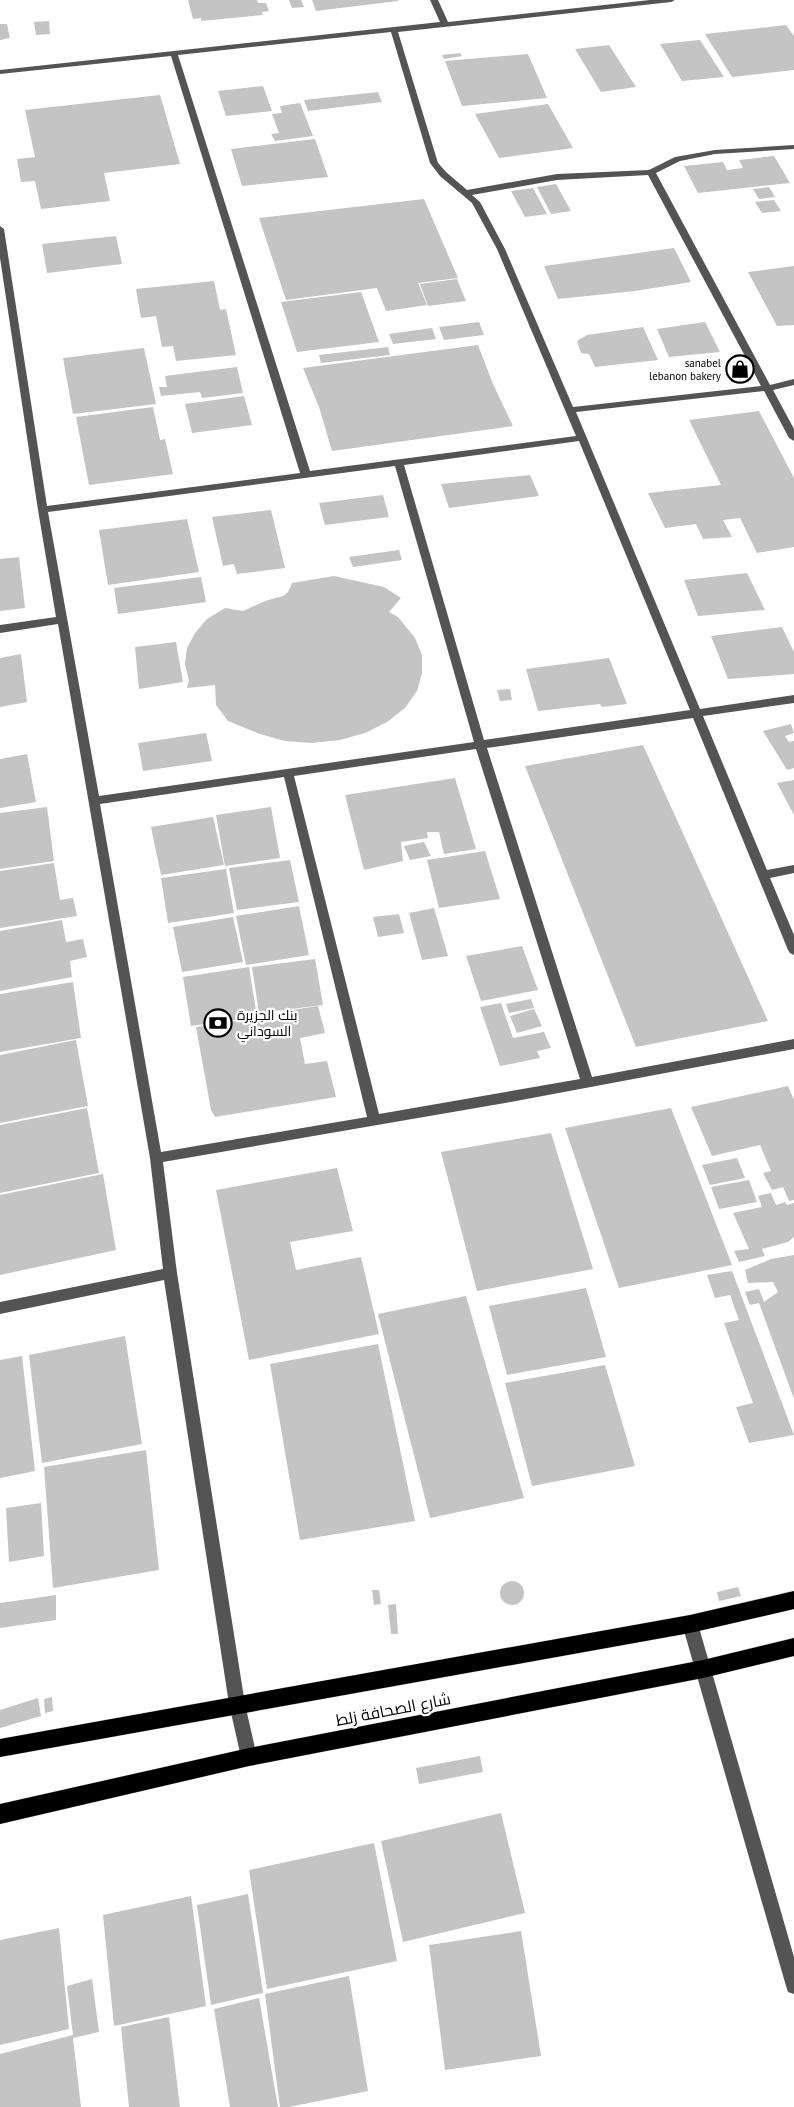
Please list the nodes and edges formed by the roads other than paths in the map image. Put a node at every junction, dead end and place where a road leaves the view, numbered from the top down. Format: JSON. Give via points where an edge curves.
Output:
{"nodes":[{"id":1,"x":434,"y":0,"type":"edge"},
{"id":2,"x":671,"y":0,"type":"edge"},
{"id":3,"x":446,"y":24,"type":"junction"},
{"id":4,"x":394,"y":30,"type":"junction"},
{"id":5,"x":174,"y":54,"type":"junction"},
{"id":6,"x":0,"y":72,"type":"edge"},
{"id":7,"x":794,"y":147,"type":"edge"},
{"id":8,"x":651,"y":172,"type":"junction"},
{"id":9,"x":467,"y":193,"type":"junction"},
{"id":10,"x":0,"y":229,"type":"edge"},
{"id":11,"x":794,"y":382,"type":"edge"},
{"id":12,"x":767,"y":388,"type":"junction"},
{"id":13,"x":570,"y":410,"type":"junction"},
{"id":14,"x":582,"y":438,"type":"junction"},
{"id":15,"x":794,"y":438,"type":"edge"},
{"id":16,"x":398,"y":462,"type":"junction"},
{"id":17,"x":306,"y":475,"type":"junction"},
{"id":18,"x":43,"y":510,"type":"junction"},
{"id":19,"x":62,"y":620,"type":"junction"},
{"id":20,"x":0,"y":629,"type":"edge"},
{"id":21,"x":794,"y":699,"type":"edge"},
{"id":22,"x":698,"y":712,"type":"junction"},
{"id":23,"x":480,"y":744,"type":"junction"},
{"id":24,"x":288,"y":773,"type":"junction"},
{"id":25,"x":95,"y":802,"type":"junction"},
{"id":26,"x":794,"y":869,"type":"edge"},
{"id":27,"x":762,"y":875,"type":"junction"},
{"id":28,"x":794,"y":950,"type":"edge"},
{"id":29,"x":794,"y":1044,"type":"edge"},
{"id":30,"x":587,"y":1082,"type":"junction"},
{"id":31,"x":374,"y":1120,"type":"junction"},
{"id":32,"x":156,"y":1158,"type":"junction"},
{"id":33,"x":170,"y":1273,"type":"junction"},
{"id":34,"x":0,"y":1308,"type":"edge"},
{"id":35,"x":794,"y":1600,"type":"edge"},
{"id":36,"x":690,"y":1624,"type":"junction"},
{"id":37,"x":794,"y":1647,"type":"edge"},
{"id":38,"x":703,"y":1669,"type":"junction"},
{"id":39,"x":237,"y":1704,"type":"junction"},
{"id":40,"x":0,"y":1748,"type":"edge"},
{"id":41,"x":249,"y":1757,"type":"junction"},
{"id":42,"x":0,"y":1814,"type":"edge"},
{"id":43,"x":794,"y":1986,"type":"edge"}],
"edges":[{"from":1,"to":3,"type":"street"},
{"from":2,"to":3,"type":"street"},
{"from":3,"to":4,"type":"street"},
{"from":4,"to":5,"type":"street"},
{"from":4,"to":9,"type":"street","via":[[434,163]]},
{"from":5,"to":6,"type":"street"},
{"from":5,"to":17,"type":"street"},
{"from":7,"to":8,"type":"street","via":[[695,155]]},
{"from":8,"to":9,"type":"street","via":[[557,177]]},
{"from":8,"to":12,"type":"street"},
{"from":9,"to":13,"type":"street","via":[[476,202],[501,249]]},
{"from":10,"to":18,"type":"street"},
{"from":11,"to":12,"type":"street"},
{"from":12,"to":13,"type":"street"},
{"from":12,"to":15,"type":"street"},
{"from":13,"to":14,"type":"street"},
{"from":14,"to":16,"type":"street"},
{"from":14,"to":22,"type":"street"},
{"from":16,"to":17,"type":"street"},
{"from":16,"to":23,"type":"street"},
{"from":17,"to":18,"type":"street"},
{"from":18,"to":19,"type":"street"},
{"from":19,"to":20,"type":"street"},
{"from":19,"to":25,"type":"street"},
{"from":21,"to":22,"type":"street"},
{"from":22,"to":23,"type":"street"},
{"from":22,"to":27,"type":"street"},
{"from":23,"to":24,"type":"street"},
{"from":23,"to":30,"type":"street"},
{"from":24,"to":25,"type":"street"},
{"from":24,"to":31,"type":"street"},
{"from":25,"to":32,"type":"street"},
{"from":26,"to":27,"type":"street"},
{"from":27,"to":28,"type":"street"},
{"from":29,"to":30,"type":"street"},
{"from":30,"to":31,"type":"street"},
{"from":31,"to":32,"type":"street"},
{"from":32,"to":33,"type":"street"},
{"from":33,"to":34,"type":"street"},
{"from":33,"to":39,"type":"street"},
{"from":35,"to":36,"type":"highway"},
{"from":36,"to":38,"type":"street"},
{"from":36,"to":39,"type":"highway"},
{"from":37,"to":38,"type":"highway","name":"شارع الصحافة زلط"},
{"from":38,"to":41,"type":"highway","name":"شارع الصحافة زلط"},
{"from":38,"to":43,"type":"street"},
{"from":39,"to":40,"type":"highway"},
{"from":39,"to":41,"type":"street"},
{"from":41,"to":42,"type":"highway","name":"شارع الصحافة زلط"}]}
